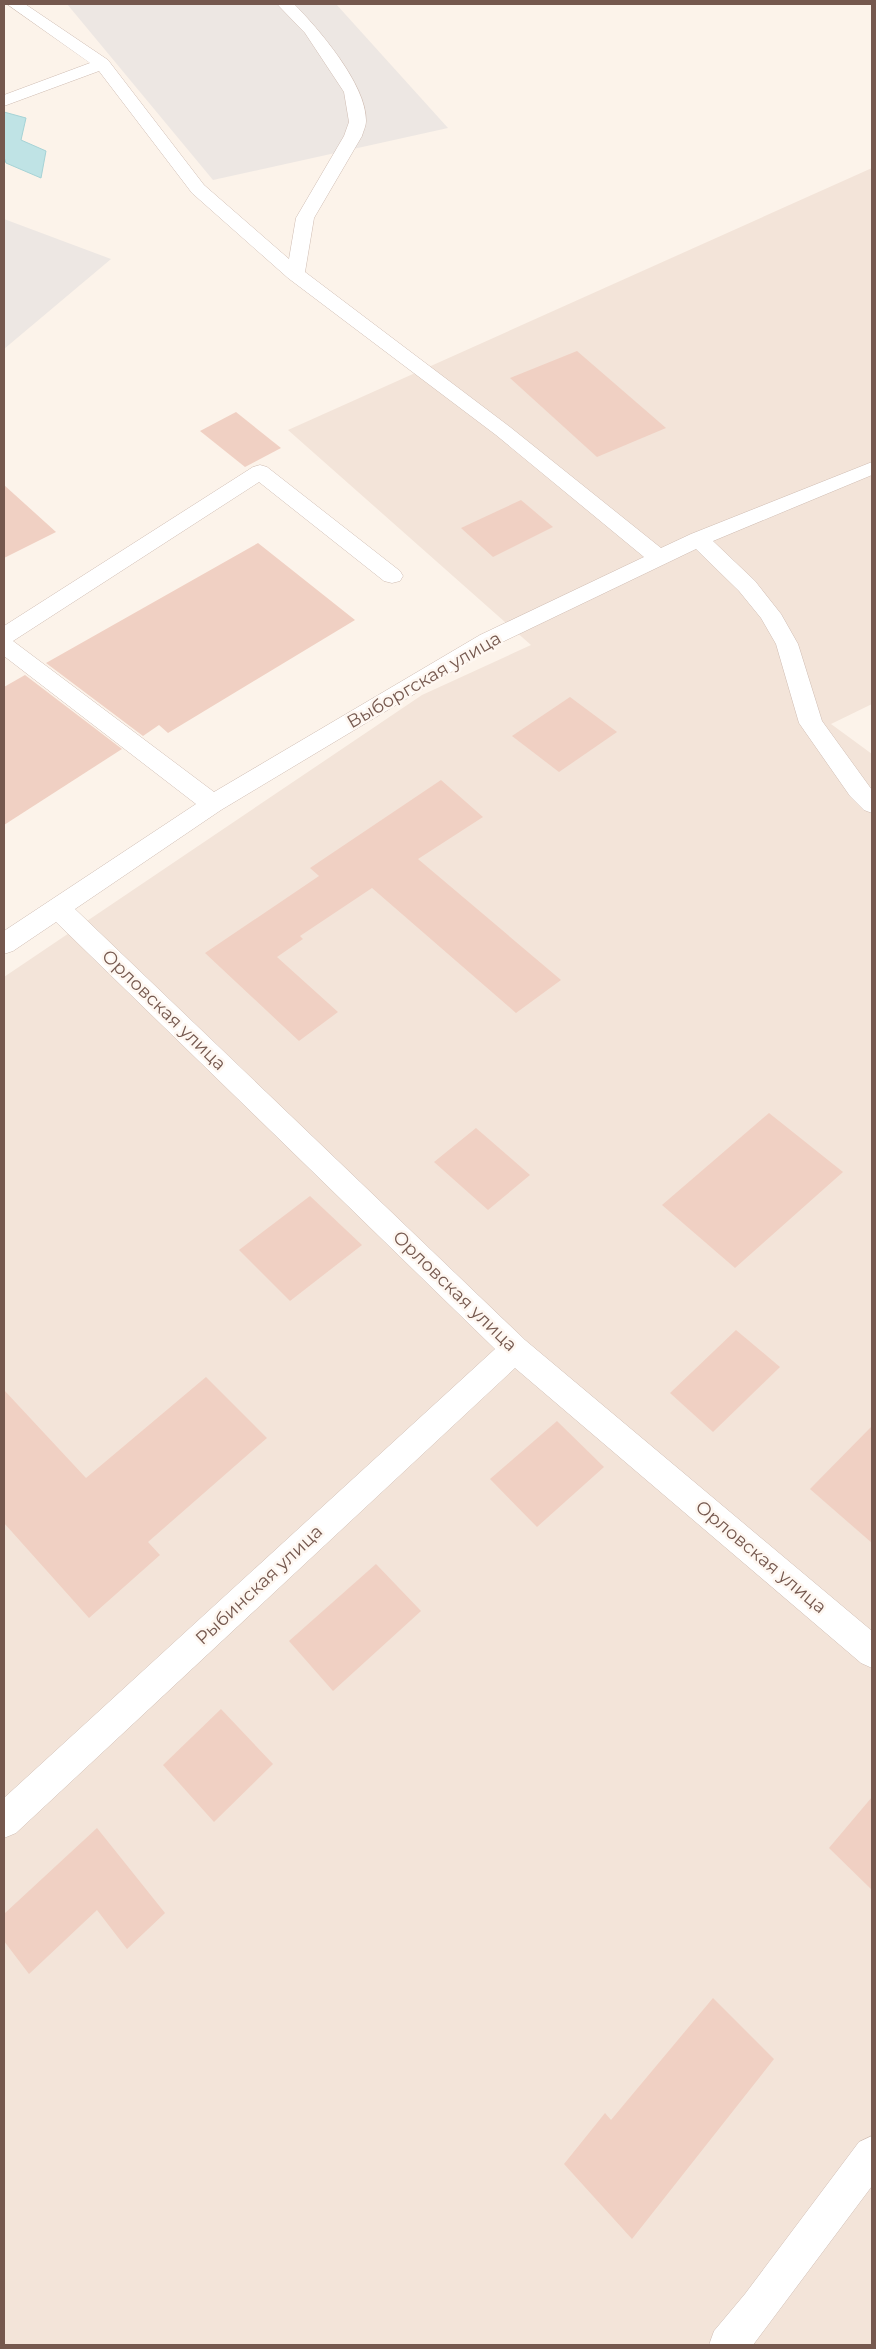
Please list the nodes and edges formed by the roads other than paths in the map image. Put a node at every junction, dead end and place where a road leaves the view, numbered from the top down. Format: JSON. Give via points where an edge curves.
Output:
{"nodes":[{"id":1,"x":15,"y":4,"type":"edge"},
{"id":2,"x":285,"y":4,"type":"edge"},
{"id":3,"x":102,"y":64,"type":"junction"},
{"id":4,"x":4,"y":100,"type":"edge"},
{"id":5,"x":295,"y":274,"type":"junction"},
{"id":6,"x":872,"y":468,"type":"edge"},
{"id":7,"x":698,"y":538,"type":"junction"},
{"id":8,"x":659,"y":558,"type":"junction"},
{"id":9,"x":392,"y":576,"type":"dead end"},
{"id":10,"x":4,"y":636,"type":"edge"},
{"id":11,"x":4,"y":645,"type":"edge"},
{"id":12,"x":213,"y":804,"type":"junction"},
{"id":13,"x":872,"y":804,"type":"edge"},
{"id":14,"x":58,"y":908,"type":"junction"},
{"id":15,"x":4,"y":944,"type":"edge"},
{"id":16,"x":514,"y":1349,"type":"junction"},
{"id":17,"x":872,"y":1652,"type":"edge"},
{"id":18,"x":4,"y":1821,"type":"edge"},
{"id":19,"x":872,"y":2155,"type":"edge"},
{"id":20,"x":728,"y":2345,"type":"edge"}],
"edges":[{"from":1,"to":3,"type":"street"},
{"from":2,"to":5,"type":"street","via":[[311,30],[352,92],[358,122],[354,136],[339,156],[305,218]]},
{"from":3,"to":4,"type":"street"},
{"from":3,"to":5,"type":"street","via":[[198,189]]},
{"from":5,"to":8,"type":"street","via":[[503,431]]},
{"from":6,"to":7,"type":"street","name":"Выборгская улица"},
{"from":7,"to":8,"type":"street","name":"Выборгская улица"},
{"from":7,"to":13,"type":"street","via":[[747,586],[770,614],[787,644],[811,723],[858,790]]},
{"from":8,"to":12,"type":"street","name":"Выборгская улица","via":[[488,640]]},
{"from":9,"to":10,"type":"street","via":[[260,472]]},
{"from":11,"to":12,"type":"street"},
{"from":12,"to":14,"type":"street","name":"Выборгская улица"},
{"from":14,"to":15,"type":"street","name":"Выборгская улица"},
{"from":14,"to":16,"type":"street","name":"Орловская улица"},
{"from":16,"to":17,"type":"street","name":"Орловская улица"},
{"from":16,"to":18,"type":"street","name":"Рыбинская улица"},
{"from":19,"to":20,"type":"street"}]}
